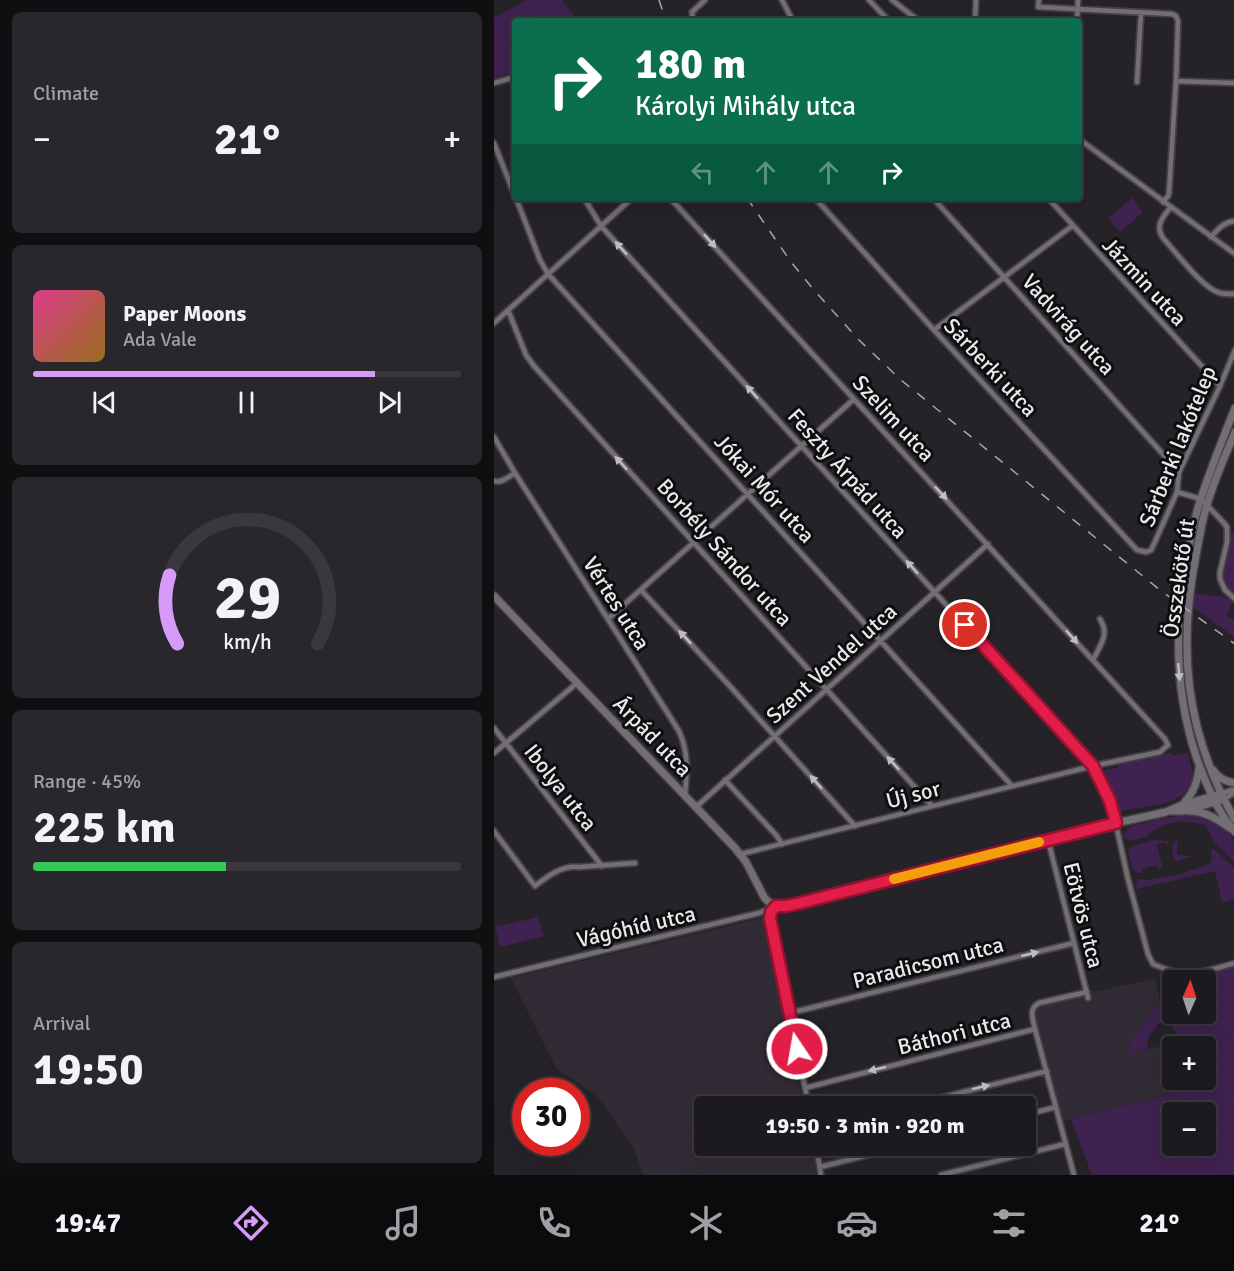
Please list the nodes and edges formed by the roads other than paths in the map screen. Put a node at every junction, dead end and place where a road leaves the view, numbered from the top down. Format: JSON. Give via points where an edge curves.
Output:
{"nodes":[{"id":1,"x":705,"y":0,"type":"edge"},
{"id":2,"x":782,"y":0,"type":"edge"},
{"id":3,"x":869,"y":0,"type":"edge"},
{"id":4,"x":892,"y":0,"type":"edge"},
{"id":5,"x":976,"y":0,"type":"edge"},
{"id":6,"x":1039,"y":0,"type":"edge"},
{"id":7,"x":1078,"y":0,"type":"edge"},
{"id":8,"x":1078,"y":9,"type":"junction"},
{"id":9,"x":1141,"y":13,"type":"junction"},
{"id":10,"x":693,"y":18,"type":"edge"},
{"id":11,"x":791,"y":18,"type":"edge"},
{"id":12,"x":886,"y":18,"type":"edge"},
{"id":13,"x":915,"y":18,"type":"edge"},
{"id":14,"x":976,"y":18,"type":"edge"},
{"id":15,"x":1077,"y":18,"type":"edge"},
{"id":16,"x":512,"y":79,"type":"edge"},
{"id":17,"x":1176,"y":81,"type":"junction"},
{"id":18,"x":1137,"y":82,"type":"dead end"},
{"id":19,"x":494,"y":83,"type":"edge"},
{"id":20,"x":1235,"y":83,"type":"edge"},
{"id":21,"x":1082,"y":142,"type":"edge"},
{"id":22,"x":494,"y":143,"type":"edge"},
{"id":23,"x":512,"y":189,"type":"edge"},
{"id":24,"x":517,"y":201,"type":"edge"},
{"id":25,"x":586,"y":201,"type":"edge"},
{"id":26,"x":629,"y":201,"type":"edge"},
{"id":27,"x":673,"y":201,"type":"edge"},
{"id":28,"x":818,"y":201,"type":"edge"},
{"id":29,"x":936,"y":201,"type":"edge"},
{"id":30,"x":1051,"y":201,"type":"edge"},
{"id":31,"x":1163,"y":202,"type":"junction"},
{"id":32,"x":1170,"y":208,"type":"junction"},
{"id":33,"x":1235,"y":220,"type":"edge"},
{"id":34,"x":601,"y":226,"type":"junction"},
{"id":35,"x":1072,"y":226,"type":"junction"},
{"id":36,"x":1211,"y":237,"type":"junction"},
{"id":37,"x":1235,"y":254,"type":"edge"},
{"id":38,"x":548,"y":274,"type":"junction"},
{"id":39,"x":1004,"y":276,"type":"junction"},
{"id":40,"x":1235,"y":294,"type":"edge"},
{"id":41,"x":508,"y":310,"type":"junction"},
{"id":42,"x":494,"y":312,"type":"edge"},
{"id":43,"x":496,"y":321,"type":"edge"},
{"id":44,"x":934,"y":330,"type":"junction"},
{"id":45,"x":1235,"y":350,"type":"edge"},
{"id":46,"x":1220,"y":386,"type":"junction"},
{"id":47,"x":854,"y":399,"type":"junction"},
{"id":48,"x":1235,"y":408,"type":"edge"},
{"id":49,"x":1235,"y":432,"type":"edge"},
{"id":50,"x":494,"y":437,"type":"edge"},
{"id":51,"x":802,"y":446,"type":"junction"},
{"id":52,"x":1179,"y":472,"type":"junction"},
{"id":53,"x":515,"y":473,"type":"junction"},
{"id":54,"x":494,"y":481,"type":"edge"},
{"id":55,"x":1177,"y":492,"type":"junction"},
{"id":56,"x":748,"y":494,"type":"junction"},
{"id":57,"x":1200,"y":499,"type":"junction"},
{"id":58,"x":1206,"y":506,"type":"junction"},
{"id":59,"x":694,"y":542,"type":"junction"},
{"id":60,"x":988,"y":544,"type":"junction"},
{"id":61,"x":1146,"y":552,"type":"joint"},
{"id":62,"x":641,"y":590,"type":"junction"},
{"id":63,"x":935,"y":592,"type":"junction"},
{"id":64,"x":494,"y":596,"type":"edge"},
{"id":65,"x":1235,"y":599,"type":"edge"},
{"id":66,"x":608,"y":619,"type":"junction"},
{"id":67,"x":1100,"y":620,"type":"dead end"},
{"id":68,"x":881,"y":641,"type":"junction"},
{"id":69,"x":1093,"y":660,"type":"junction"},
{"id":70,"x":577,"y":683,"type":"junction"},
{"id":71,"x":827,"y":689,"type":"junction"},
{"id":72,"x":494,"y":728,"type":"edge"},
{"id":73,"x":774,"y":736,"type":"junction"},
{"id":74,"x":505,"y":743,"type":"junction"},
{"id":75,"x":1168,"y":745,"type":"joint"},
{"id":76,"x":494,"y":753,"type":"edge"},
{"id":77,"x":1203,"y":764,"type":"junction"},
{"id":78,"x":1093,"y":766,"type":"junction"},
{"id":79,"x":725,"y":780,"type":"junction"},
{"id":80,"x":1235,"y":783,"type":"edge"},
{"id":81,"x":1012,"y":786,"type":"junction"},
{"id":82,"x":1235,"y":791,"type":"edge"},
{"id":83,"x":685,"y":794,"type":"junction"},
{"id":84,"x":1218,"y":798,"type":"junction"},
{"id":85,"x":932,"y":806,"type":"junction"},
{"id":86,"x":696,"y":807,"type":"junction"},
{"id":87,"x":1182,"y":808,"type":"junction"},
{"id":88,"x":1235,"y":820,"type":"edge"},
{"id":89,"x":1116,"y":823,"type":"junction"},
{"id":90,"x":855,"y":826,"type":"junction"},
{"id":91,"x":494,"y":831,"type":"edge"},
{"id":92,"x":1234,"y":831,"type":"edge"},
{"id":93,"x":1048,"y":840,"type":"junction"},
{"id":94,"x":782,"y":844,"type":"junction"},
{"id":95,"x":741,"y":855,"type":"junction"},
{"id":96,"x":635,"y":863,"type":"dead end"},
{"id":97,"x":602,"y":866,"type":"junction"},
{"id":98,"x":776,"y":906,"type":"junction"},
{"id":99,"x":1074,"y":943,"type":"junction"},
{"id":100,"x":1235,"y":963,"type":"edge"},
{"id":101,"x":494,"y":977,"type":"edge"},
{"id":102,"x":1087,"y":992,"type":"junction"},
{"id":103,"x":1088,"y":998,"type":"dead end"},
{"id":104,"x":790,"y":1013,"type":"junction"},
{"id":105,"x":1035,"y":1029,"type":"junction"},
{"id":106,"x":1046,"y":1071,"type":"junction"},
{"id":107,"x":805,"y":1088,"type":"junction"},
{"id":108,"x":807,"y":1096,"type":"edge"},
{"id":109,"x":947,"y":1096,"type":"edge"},
{"id":110,"x":1056,"y":1107,"type":"junction"},
{"id":111,"x":1036,"y":1112,"type":"edge"},
{"id":112,"x":1065,"y":1144,"type":"junction"},
{"id":113,"x":818,"y":1156,"type":"edge"},
{"id":114,"x":864,"y":1156,"type":"edge"},
{"id":115,"x":820,"y":1167,"type":"junction"},
{"id":116,"x":821,"y":1175,"type":"edge"},
{"id":117,"x":941,"y":1175,"type":"edge"},
{"id":118,"x":1074,"y":1175,"type":"edge"}],
"edges":[{"from":1,"to":10,"type":"street","via":[[692,12]]},
{"from":2,"to":11,"type":"street"},
{"from":3,"to":12,"type":"street"},
{"from":4,"to":13,"type":"street"},
{"from":5,"to":14,"type":"street"},
{"from":6,"to":8,"type":"street","via":[[1038,7]]},
{"from":7,"to":8,"type":"street"},
{"from":8,"to":9,"type":"street"},
{"from":8,"to":15,"type":"street"},
{"from":9,"to":17,"type":"street","via":[[1176,16]]},
{"from":9,"to":18,"type":"street"},
{"from":16,"to":19,"type":"street"},
{"from":17,"to":20,"type":"street"},
{"from":17,"to":31,"type":"street","via":[[1169,193]]},
{"from":21,"to":31,"type":"street"},
{"from":22,"to":23,"type":"street","name":"Jókai Mór utca"},
{"from":24,"to":38,"type":"street","name":"Jókai Mór utca"},
{"from":25,"to":34,"type":"street","name":"Feszty Árpád utca"},
{"from":26,"to":34,"type":"street"},
{"from":27,"to":47,"type":"street","name":"Szelim utca","one_way":true},
{"from":28,"to":44,"type":"street","name":"Sárberki utca"},
{"from":29,"to":39,"type":"street","name":"Vadvirág utca"},
{"from":30,"to":35,"type":"street","name":"Jázmin utca"},
{"from":31,"to":32,"type":"street"},
{"from":32,"to":36,"type":"street"},
{"from":32,"to":40,"type":"street","via":[[1159,225],[1163,238],[1201,281],[1218,292]]},
{"from":33,"to":36,"type":"street","via":[[1226,222]]},
{"from":34,"to":38,"type":"street"},
{"from":51,"to":34,"type":"street","name":"Feszty Árpád utca","one_way":true},
{"from":35,"to":39,"type":"street"},
{"from":35,"to":46,"type":"street","name":"Jázmin utca"},
{"from":36,"to":37,"type":"street"},
{"from":38,"to":41,"type":"street"},
{"from":38,"to":56,"type":"street","name":"Jókai Mór utca"},
{"from":39,"to":44,"type":"street"},
{"from":39,"to":52,"type":"street","name":"Vadvirág utca"},
{"from":41,"to":43,"type":"street"},
{"from":59,"to":41,"type":"street","name":"Borbély Sándor utca","one_way":true,"via":[[534,366]]},
{"from":42,"to":43,"type":"street"},
{"from":44,"to":61,"type":"street","name":"Sárberki utca","via":[[1137,550]]},
{"from":45,"to":46,"type":"street","name":"Sárberki lakótelep"},
{"from":46,"to":52,"type":"street","name":"Sárberki lakótelep"},
{"from":47,"to":51,"type":"street"},
{"from":47,"to":60,"type":"street","name":"Szelim utca","one_way":true},
{"from":48,"to":57,"type":"street","name":"Összekötő út"},
{"from":49,"to":58,"type":"street","name":"Összekötő út"},
{"from":50,"to":53,"type":"street","name":"Vértes utca"},
{"from":51,"to":56,"type":"street"},
{"from":63,"to":51,"type":"street","name":"Feszty Árpád utca","one_way":true},
{"from":52,"to":55,"type":"street","name":"Sárberki lakótelep"},
{"from":53,"to":54,"type":"street"},
{"from":53,"to":66,"type":"street","name":"Vértes utca"},
{"from":55,"to":57,"type":"street"},
{"from":55,"to":61,"type":"street","name":"Sárberki lakótelep","via":[[1151,550]]},
{"from":56,"to":59,"type":"street"},
{"from":56,"to":68,"type":"street","name":"Jókai Mór utca"},
{"from":57,"to":58,"type":"street","name":"Összekötő út"},
{"from":57,"to":77,"type":"street","name":"Összekötő út","one_way":true,"via":[[1182,582],[1178,648],[1186,725]]},
{"from":58,"to":65,"type":"street","via":[[1227,527],[1220,579]]},
{"from":58,"to":77,"type":"street","name":"Összekötő út","via":[[1192,575],[1186,642],[1189,689]]},
{"from":59,"to":62,"type":"street"},
{"from":59,"to":71,"type":"street","name":"Borbély Sándor utca"},
{"from":60,"to":63,"type":"street","name":"Szent Vendel utca"},
{"from":60,"to":69,"type":"street","name":"Szelim utca","one_way":true},
{"from":62,"to":66,"type":"street"},
{"from":73,"to":62,"type":"street","one_way":true},
{"from":63,"to":68,"type":"street","name":"Szent Vendel utca"},
{"from":63,"to":78,"type":"street","name":"Feszty Árpád utca"},
{"from":64,"to":70,"type":"street","name":"Árpád utca"},
{"from":66,"to":83,"type":"street","name":"Vértes utca","via":[[679,731],[687,753]]},
{"from":67,"to":69,"type":"street","via":[[1104,638]]},
{"from":68,"to":71,"type":"street","name":"Szent Vendel utca"},
{"from":68,"to":81,"type":"street","name":"Jókai Mór utca"},
{"from":69,"to":75,"type":"street","name":"Szelim utca"},
{"from":70,"to":74,"type":"street"},
{"from":70,"to":83,"type":"street","name":"Árpád utca"},
{"from":71,"to":73,"type":"street","name":"Szent Vendel utca"},
{"from":85,"to":71,"type":"street","name":"Borbély Sándor utca","one_way":true},
{"from":72,"to":74,"type":"street","name":"Ibolya utca"},
{"from":73,"to":79,"type":"street","name":"Szent Vendel utca"},
{"from":90,"to":73,"type":"street","one_way":true},
{"from":74,"to":76,"type":"street"},
{"from":74,"to":97,"type":"street","name":"Ibolya utca"},
{"from":75,"to":78,"type":"street","name":"Új sor","via":[[1160,752]]},
{"from":77,"to":80,"type":"street","via":[[1225,781]]},
{"from":77,"to":84,"type":"street","name":"Összekötő út"},
{"from":77,"to":87,"type":"street","via":[[1194,792]]},
{"from":78,"to":81,"type":"street","name":"Új sor"},
{"from":78,"to":89,"type":"street","name":"Feszty Árpád utca"},
{"from":79,"to":86,"type":"street","name":"Szent Vendel utca"},
{"from":79,"to":94,"type":"street"},
{"from":81,"to":85,"type":"street","name":"Új sor"},
{"from":82,"to":84,"type":"street"},
{"from":83,"to":86,"type":"street","name":"Árpád utca"},
{"from":84,"to":87,"type":"street"},
{"from":84,"to":88,"type":"street"},
{"from":84,"to":92,"type":"street"},
{"from":85,"to":90,"type":"street","name":"Új sor"},
{"from":86,"to":95,"type":"street","name":"Árpád utca"},
{"from":87,"to":89,"type":"street"},
{"from":87,"to":92,"type":"street","via":[[1213,817]]},
{"from":89,"to":93,"type":"street"},
{"from":89,"to":100,"type":"street","name":"Feszty Árpád utca","via":[[1152,964],[1185,974]]},
{"from":90,"to":94,"type":"street","name":"Új sor"},
{"from":91,"to":97,"type":"street","via":[[535,886],[570,866]]},
{"from":93,"to":98,"type":"street"},
{"from":93,"to":99,"type":"street","name":"Eötvös utca"},
{"from":94,"to":95,"type":"street","name":"Új sor"},
{"from":95,"to":98,"type":"street","name":"Árpád utca","via":[[764,897]]},
{"from":96,"to":97,"type":"street"},
{"from":98,"to":101,"type":"street","name":"Vágóhíd utca"},
{"from":98,"to":104,"type":"street","via":[[770,918]]},
{"from":99,"to":102,"type":"street","name":"Eötvös utca"},
{"from":104,"to":99,"type":"street","name":"Paradicsom utca","one_way":true},
{"from":102,"to":103,"type":"street","name":"Eötvös utca"},
{"from":102,"to":105,"type":"street","name":"Báthori utca","via":[[1034,1006]]},
{"from":104,"to":107,"type":"street"},
{"from":105,"to":106,"type":"street"},
{"from":105,"to":107,"type":"street","name":"Báthori utca","one_way":true},
{"from":109,"to":106,"type":"street","one_way":true},
{"from":106,"to":110,"type":"street"},
{"from":107,"to":108,"type":"street"},
{"from":110,"to":111,"type":"street"},
{"from":110,"to":112,"type":"street"},
{"from":112,"to":117,"type":"street"},
{"from":112,"to":118,"type":"street"},
{"from":113,"to":115,"type":"street"},
{"from":114,"to":115,"type":"street"},
{"from":115,"to":116,"type":"street"}]}
